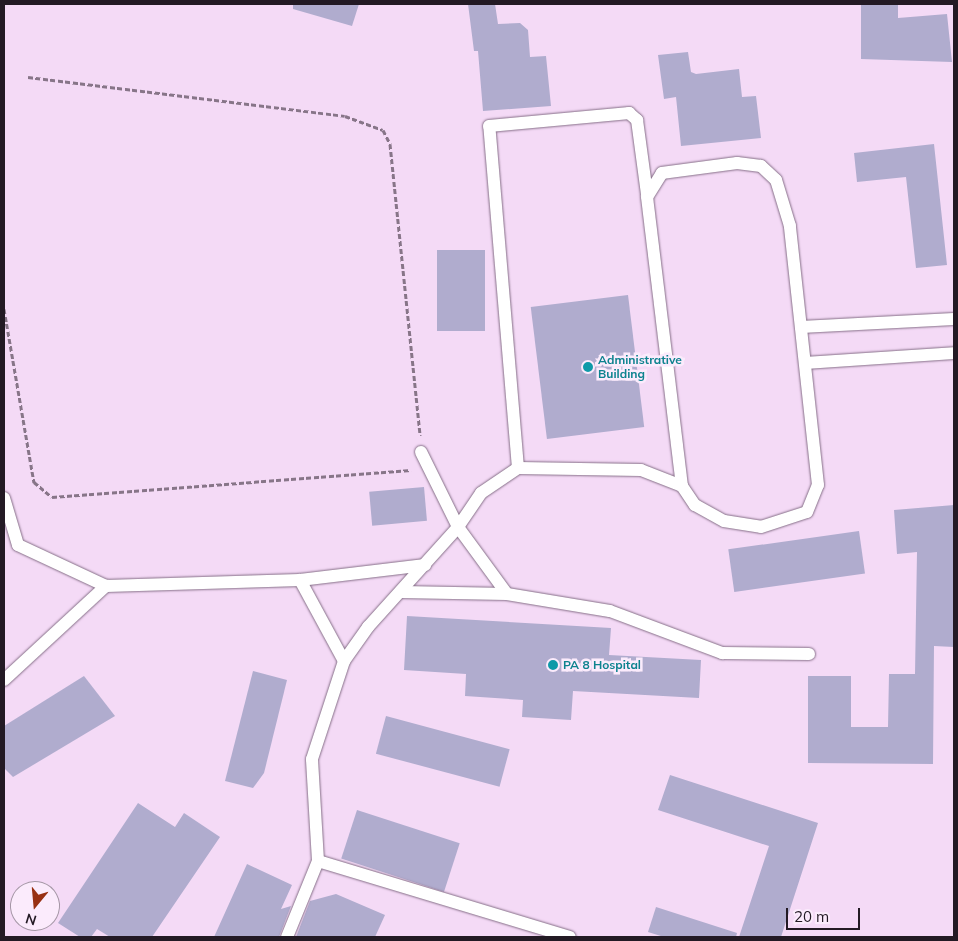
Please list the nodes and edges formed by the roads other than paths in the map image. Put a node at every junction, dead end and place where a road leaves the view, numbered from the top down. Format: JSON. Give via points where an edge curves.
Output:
{"nodes":[{"id":1,"x":647,"y":197,"type":"junction"},
{"id":2,"x":954,"y":319,"type":"edge"},
{"id":3,"x":801,"y":328,"type":"junction"},
{"id":4,"x":954,"y":353,"type":"edge"},
{"id":5,"x":805,"y":363,"type":"junction"},
{"id":6,"x":421,"y":452,"type":"road end"},
{"id":7,"x":518,"y":468,"type":"junction"},
{"id":8,"x":682,"y":486,"type":"junction"},
{"id":9,"x":4,"y":498,"type":"edge"},
{"id":10,"x":458,"y":527,"type":"junction"},
{"id":11,"x":425,"y":565,"type":"junction"},
{"id":12,"x":300,"y":580,"type":"junction"},
{"id":13,"x":106,"y":586,"type":"junction"},
{"id":14,"x":401,"y":592,"type":"junction"},
{"id":15,"x":507,"y":594,"type":"junction"},
{"id":16,"x":809,"y":654,"type":"dead end"},
{"id":17,"x":344,"y":661,"type":"junction"},
{"id":18,"x":4,"y":680,"type":"edge"},
{"id":19,"x":318,"y":861,"type":"junction"},
{"id":20,"x":287,"y":937,"type":"edge"},
{"id":21,"x":570,"y":937,"type":"edge"}],
"edges":[{"from":1,"to":3,"type":"lane","via":[[662,173],[737,163],[761,166],[776,180],[784,200]]},
{"from":1,"to":7,"type":"lane","via":[[637,120],[629,113],[489,126]]},
{"from":1,"to":8,"type":"lane"},
{"from":2,"to":3,"type":"lane"},
{"from":3,"to":5,"type":"lane"},
{"from":4,"to":5,"type":"lane"},
{"from":5,"to":8,"type":"lane","via":[[818,485],[807,512],[761,528],[724,521],[695,505]]},
{"from":6,"to":10,"type":"lane"},
{"from":7,"to":8,"type":"lane","via":[[641,470]]},
{"from":7,"to":10,"type":"lane","via":[[482,493]]},
{"from":9,"to":13,"type":"lane","via":[[18,545]]},
{"from":10,"to":11,"type":"lane"},
{"from":10,"to":15,"type":"lane"},
{"from":11,"to":12,"type":"lane"},
{"from":11,"to":14,"type":"lane"},
{"from":12,"to":13,"type":"lane"},
{"from":12,"to":17,"type":"lane"},
{"from":13,"to":18,"type":"lane"},
{"from":14,"to":15,"type":"lane"},
{"from":14,"to":17,"type":"lane","via":[[368,627]]},
{"from":15,"to":16,"type":"lane","via":[[610,611],[722,653]]},
{"from":17,"to":19,"type":"lane","via":[[312,759]]},
{"from":19,"to":20,"type":"lane"},
{"from":19,"to":21,"type":"lane"}]}
